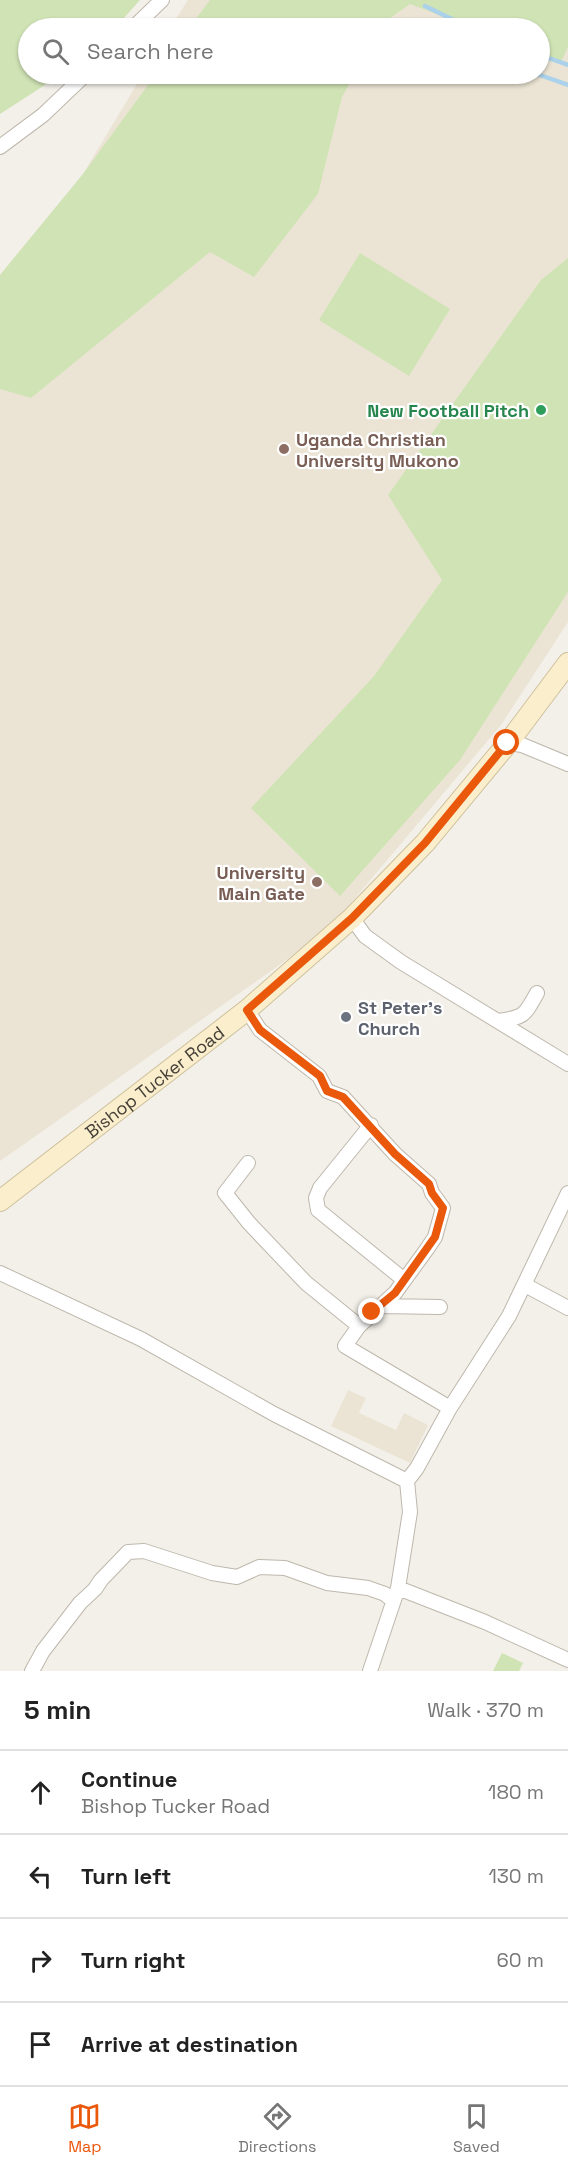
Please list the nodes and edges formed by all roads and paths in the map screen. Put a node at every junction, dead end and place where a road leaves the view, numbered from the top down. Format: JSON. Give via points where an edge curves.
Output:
{"nodes":[{"id":1,"x":162,"y":0,"type":"edge"},
{"id":2,"x":143,"y":18,"type":"edge"},
{"id":3,"x":76,"y":84,"type":"edge"},
{"id":4,"x":0,"y":147,"type":"edge"},
{"id":5,"x":568,"y":663,"type":"edge"},
{"id":6,"x":507,"y":743,"type":"junction"},
{"id":7,"x":568,"y":764,"type":"edge"},
{"id":8,"x":352,"y":918,"type":"junction"},
{"id":9,"x":537,"y":993,"type":"dead end"},
{"id":10,"x":247,"y":1010,"type":"junction"},
{"id":11,"x":498,"y":1021,"type":"junction"},
{"id":12,"x":568,"y":1064,"type":"edge"},
{"id":13,"x":371,"y":1125,"type":"junction"},
{"id":14,"x":248,"y":1163,"type":"dead end"},
{"id":15,"x":568,"y":1193,"type":"edge"},
{"id":16,"x":0,"y":1201,"type":"edge"},
{"id":17,"x":0,"y":1273,"type":"edge"},
{"id":18,"x":403,"y":1279,"type":"junction"},
{"id":19,"x":525,"y":1285,"type":"junction"},
{"id":20,"x":380,"y":1306,"type":"junction"},
{"id":21,"x":440,"y":1307,"type":"dead end"},
{"id":22,"x":568,"y":1308,"type":"edge"},
{"id":23,"x":358,"y":1326,"type":"junction"},
{"id":24,"x":450,"y":1408,"type":"junction"},
{"id":25,"x":407,"y":1481,"type":"junction"},
{"id":26,"x":396,"y":1595,"type":"junction"},
{"id":27,"x":568,"y":1660,"type":"edge"},
{"id":28,"x":32,"y":1671,"type":"edge"},
{"id":29,"x":370,"y":1671,"type":"edge"}],
"edges":[{"from":1,"to":2,"type":"street"},
{"from":3,"to":4,"type":"street"},
{"from":5,"to":6,"type":"main road","name":"Bishop Tucker Road"},
{"from":6,"to":7,"type":"street"},
{"from":6,"to":8,"type":"main road","name":"Bishop Tucker Road","via":[[425,843]]},
{"from":8,"to":10,"type":"main road","name":"Bishop Tucker Road"},
{"from":8,"to":11,"type":"street","via":[[365,936],[400,962]]},
{"from":9,"to":11,"type":"street","via":[[525,1014]]},
{"from":10,"to":13,"type":"street","via":[[260,1030],[320,1076],[327,1091],[343,1097]]},
{"from":10,"to":16,"type":"main road","name":"Bishop Tucker Road"},
{"from":11,"to":12,"type":"street"},
{"from":13,"to":18,"type":"street","via":[[395,1154],[429,1184],[443,1208],[435,1237]]},
{"from":13,"to":18,"type":"street","via":[[320,1188],[316,1198],[318,1210]]},
{"from":14,"to":23,"type":"street","via":[[225,1193],[306,1283]]},
{"from":15,"to":19,"type":"street"},
{"from":17,"to":25,"type":"street","via":[[141,1339],[274,1414]]},
{"from":18,"to":20,"type":"street"},
{"from":19,"to":22,"type":"street"},
{"from":19,"to":24,"type":"street"},
{"from":20,"to":21,"type":"street"},
{"from":20,"to":23,"type":"street"},
{"from":23,"to":24,"type":"street","via":[[345,1346]]},
{"from":24,"to":25,"type":"street"},
{"from":25,"to":26,"type":"street","via":[[410,1512]]},
{"from":26,"to":27,"type":"street","via":[[485,1622]]},
{"from":26,"to":28,"type":"street","via":[[327,1583],[285,1568],[259,1567],[237,1577],[144,1551],[128,1552],[80,1603]]},
{"from":26,"to":29,"type":"street"}]}
